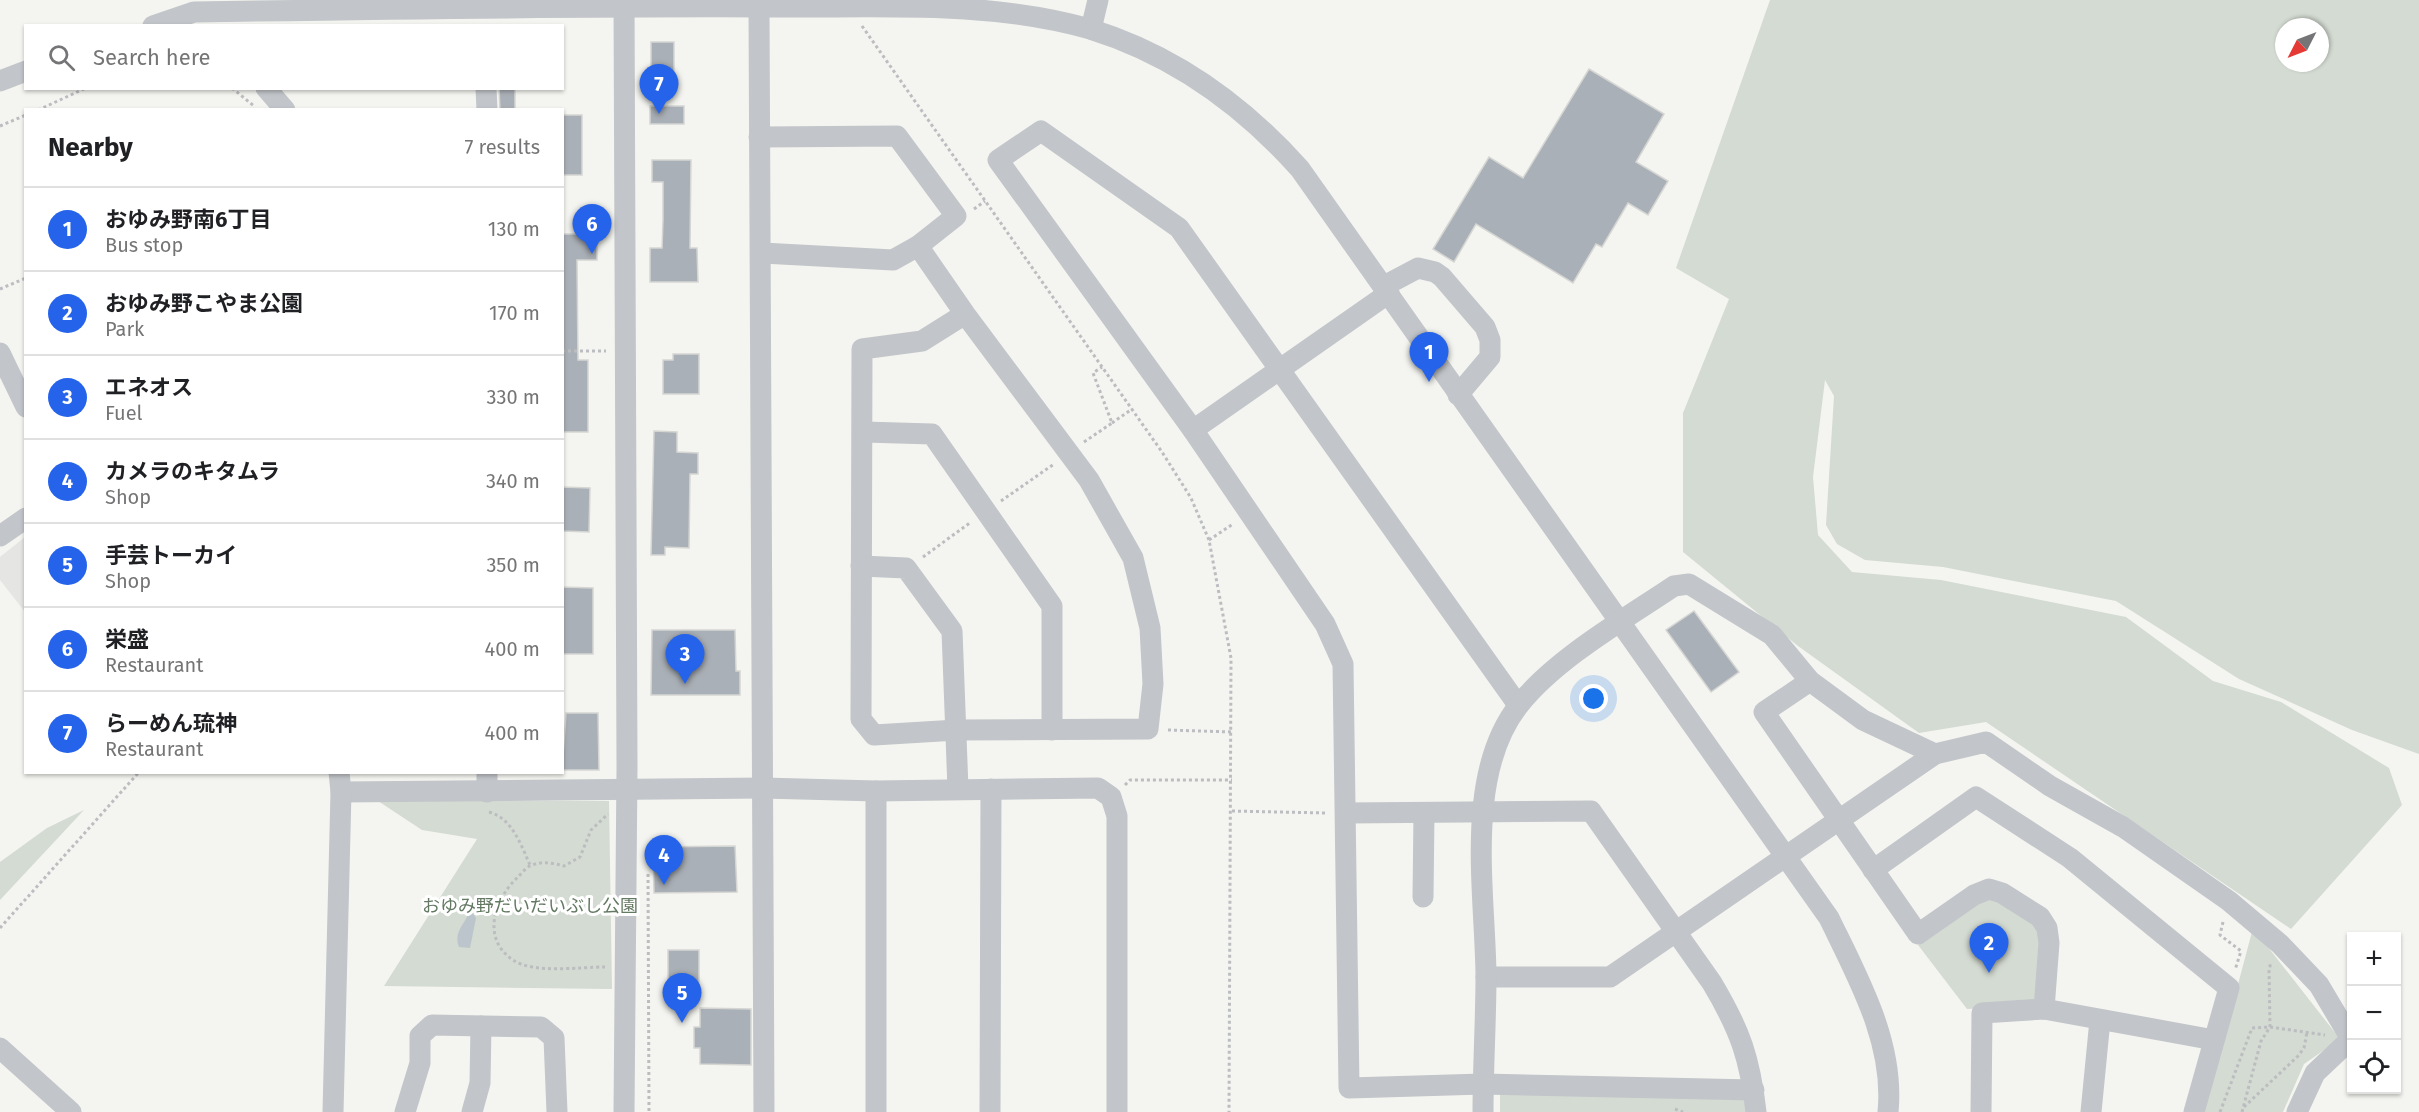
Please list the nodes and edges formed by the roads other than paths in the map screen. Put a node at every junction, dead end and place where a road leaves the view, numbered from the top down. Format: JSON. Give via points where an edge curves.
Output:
{"nodes":[{"id":1,"x":1098,"y":0,"type":"edge"},
{"id":2,"x":625,"y":3,"type":"edge"},
{"id":3,"x":919,"y":3,"type":"edge"},
{"id":4,"x":759,"y":7,"type":"junction"},
{"id":5,"x":485,"y":17,"type":"edge"},
{"id":6,"x":200,"y":19,"type":"edge"},
{"id":7,"x":166,"y":24,"type":"edge"},
{"id":8,"x":1091,"y":29,"type":"junction"},
{"id":9,"x":24,"y":72,"type":"edge"},
{"id":10,"x":0,"y":81,"type":"edge"},
{"id":11,"x":268,"y":90,"type":"edge"},
{"id":12,"x":486,"y":90,"type":"edge"},
{"id":13,"x":283,"y":108,"type":"edge"},
{"id":14,"x":487,"y":108,"type":"edge"},
{"id":15,"x":759,"y":136,"type":"junction"},
{"id":16,"x":918,"y":246,"type":"junction"},
{"id":17,"x":762,"y":253,"type":"junction"},
{"id":18,"x":1386,"y":289,"type":"junction"},
{"id":19,"x":965,"y":314,"type":"junction"},
{"id":20,"x":0,"y":354,"type":"edge"},
{"id":21,"x":1278,"y":370,"type":"junction"},
{"id":22,"x":1458,"y":395,"type":"junction"},
{"id":23,"x":24,"y":403,"type":"edge"},
{"id":24,"x":1193,"y":430,"type":"junction"},
{"id":25,"x":864,"y":432,"type":"junction"},
{"id":26,"x":24,"y":519,"type":"edge"},
{"id":27,"x":0,"y":536,"type":"edge"},
{"id":28,"x":861,"y":566,"type":"junction"},
{"id":29,"x":1620,"y":623,"type":"junction"},
{"id":30,"x":1810,"y":681,"type":"junction"},
{"id":31,"x":1518,"y":705,"type":"junction"},
{"id":32,"x":957,"y":730,"type":"junction"},
{"id":33,"x":1052,"y":730,"type":"junction"},
{"id":34,"x":1935,"y":754,"type":"junction"},
{"id":35,"x":340,"y":782,"type":"edge"},
{"id":36,"x":481,"y":785,"type":"edge"},
{"id":37,"x":763,"y":788,"type":"junction"},
{"id":38,"x":627,"y":789,"type":"junction"},
{"id":39,"x":958,"y":789,"type":"junction"},
{"id":40,"x":991,"y":789,"type":"junction"},
{"id":41,"x":876,"y":791,"type":"junction"},
{"id":42,"x":1347,"y":813,"type":"junction"},
{"id":43,"x":1424,"y":813,"type":"junction"},
{"id":44,"x":1483,"y":813,"type":"junction"},
{"id":45,"x":1838,"y":821,"type":"junction"},
{"id":46,"x":1786,"y":857,"type":"junction"},
{"id":47,"x":1873,"y":870,"type":"junction"},
{"id":48,"x":1423,"y":897,"type":"dead end"},
{"id":49,"x":1677,"y":933,"type":"junction"},
{"id":50,"x":1486,"y":977,"type":"junction"},
{"id":51,"x":2044,"y":1009,"type":"junction"},
{"id":52,"x":2100,"y":1020,"type":"junction"},
{"id":53,"x":481,"y":1026,"type":"junction"},
{"id":54,"x":2347,"y":1032,"type":"edge"},
{"id":55,"x":2214,"y":1040,"type":"junction"},
{"id":56,"x":2350,"y":1040,"type":"edge"},
{"id":57,"x":0,"y":1048,"type":"edge"},
{"id":58,"x":1483,"y":1084,"type":"junction"},
{"id":59,"x":1754,"y":1090,"type":"junction"},
{"id":60,"x":71,"y":1112,"type":"edge"},
{"id":61,"x":333,"y":1112,"type":"edge"},
{"id":62,"x":405,"y":1112,"type":"edge"},
{"id":63,"x":472,"y":1112,"type":"edge"},
{"id":64,"x":557,"y":1112,"type":"edge"},
{"id":65,"x":624,"y":1112,"type":"edge"},
{"id":66,"x":764,"y":1112,"type":"edge"},
{"id":67,"x":876,"y":1112,"type":"edge"},
{"id":68,"x":990,"y":1112,"type":"edge"},
{"id":69,"x":1117,"y":1112,"type":"edge"},
{"id":70,"x":1483,"y":1112,"type":"edge"},
{"id":71,"x":1756,"y":1112,"type":"edge"},
{"id":72,"x":1888,"y":1112,"type":"edge"},
{"id":73,"x":1982,"y":1112,"type":"edge"},
{"id":74,"x":2091,"y":1112,"type":"edge"},
{"id":75,"x":2194,"y":1112,"type":"edge"},
{"id":76,"x":2297,"y":1112,"type":"edge"}],
"edges":[{"from":1,"to":8,"type":"street"},
{"from":2,"to":4,"type":"street"},
{"from":2,"to":5,"type":"street"},
{"from":2,"to":38,"type":"street"},
{"from":3,"to":4,"type":"street"},
{"from":3,"to":8,"type":"street","via":[[997,9]]},
{"from":4,"to":15,"type":"street"},
{"from":5,"to":6,"type":"street"},
{"from":6,"to":7,"type":"street"},
{"from":8,"to":18,"type":"street","via":[[1158,55],[1232,102],[1267,132],[1300,169]]},
{"from":9,"to":10,"type":"street"},
{"from":11,"to":13,"type":"street"},
{"from":12,"to":14,"type":"street"},
{"from":15,"to":16,"type":"street","via":[[897,136],[956,216]]},
{"from":15,"to":17,"type":"street"},
{"from":16,"to":17,"type":"street","via":[[893,260]]},
{"from":16,"to":19,"type":"street"},
{"from":17,"to":37,"type":"street"},
{"from":18,"to":21,"type":"street"},
{"from":18,"to":22,"type":"street"},
{"from":18,"to":22,"type":"street","via":[[1410,270],[1435,272],[1485,327],[1490,357]]},
{"from":19,"to":25,"type":"street","via":[[922,341],[862,349]]},
{"from":19,"to":33,"type":"street","via":[[1089,480],[1133,558],[1150,628],[1153,684],[1148,729]]},
{"from":20,"to":23,"type":"street"},
{"from":21,"to":24,"type":"street"},
{"from":21,"to":24,"type":"street","via":[[1179,228],[1041,131],[998,160]]},
{"from":21,"to":31,"type":"street"},
{"from":22,"to":29,"type":"street"},
{"from":24,"to":42,"type":"street","via":[[1325,624],[1343,663]]},
{"from":25,"to":28,"type":"street"},
{"from":25,"to":33,"type":"street","via":[[932,434],[1052,606]]},
{"from":26,"to":27,"type":"street"},
{"from":28,"to":32,"type":"street","via":[[906,568],[952,631]]},
{"from":28,"to":32,"type":"street","via":[[861,719],[874,735]]},
{"from":29,"to":30,"type":"street","via":[[1674,586],[1689,584],[1772,635]]},
{"from":29,"to":31,"type":"street","via":[[1561,665]]},
{"from":29,"to":46,"type":"street"},
{"from":30,"to":34,"type":"street","via":[[1863,720]]},
{"from":30,"to":45,"type":"street","via":[[1764,712]]},
{"from":31,"to":44,"type":"street","via":[[1493,754],[1486,777]]},
{"from":32,"to":33,"type":"street"},
{"from":32,"to":39,"type":"street"},
{"from":34,"to":45,"type":"street"},
{"from":34,"to":54,"type":"street","via":[[1986,742],[2050,786],[2123,827],[2229,901],[2280,944],[2319,985]]},
{"from":35,"to":36,"type":"street"},
{"from":35,"to":61,"type":"street"},
{"from":36,"to":38,"type":"street"},
{"from":37,"to":38,"type":"street"},
{"from":37,"to":41,"type":"street"},
{"from":37,"to":66,"type":"street"},
{"from":38,"to":65,"type":"street"},
{"from":39,"to":40,"type":"street"},
{"from":39,"to":41,"type":"street"},
{"from":40,"to":68,"type":"street"},
{"from":40,"to":69,"type":"street","via":[[1098,788],[1111,797],[1117,816]]},
{"from":41,"to":67,"type":"street"},
{"from":42,"to":43,"type":"street"},
{"from":42,"to":58,"type":"street","via":[[1349,1088]]},
{"from":43,"to":44,"type":"street"},
{"from":43,"to":48,"type":"street"},
{"from":44,"to":49,"type":"street","via":[[1591,811]]},
{"from":44,"to":50,"type":"street"},
{"from":45,"to":46,"type":"street"},
{"from":45,"to":47,"type":"street"},
{"from":46,"to":49,"type":"street"},
{"from":46,"to":72,"type":"street","via":[[1829,918],[1873,1014],[1885,1055]]},
{"from":47,"to":51,"type":"street","via":[[1918,934],[1974,895],[1989,890],[2002,893],[2040,917],[2047,928],[2049,943]]},
{"from":47,"to":55,"type":"street","via":[[1976,797],[2070,858],[2229,988]]},
{"from":49,"to":50,"type":"street","via":[[1611,977]]},
{"from":49,"to":59,"type":"street","via":[[1728,1010],[1745,1046]]},
{"from":50,"to":58,"type":"street"},
{"from":51,"to":52,"type":"street"},
{"from":51,"to":73,"type":"street","via":[[1982,1013]]},
{"from":52,"to":55,"type":"street"},
{"from":52,"to":74,"type":"street"},
{"from":53,"to":62,"type":"street","via":[[432,1025],[420,1036],[420,1063]]},
{"from":53,"to":63,"type":"street","via":[[480,1083]]},
{"from":53,"to":64,"type":"street","via":[[541,1027],[554,1038]]},
{"from":55,"to":75,"type":"street"},
{"from":56,"to":76,"type":"street","via":[[2316,1073]]},
{"from":57,"to":60,"type":"street"},
{"from":58,"to":59,"type":"street"},
{"from":58,"to":70,"type":"street"},
{"from":59,"to":71,"type":"street"}]}
